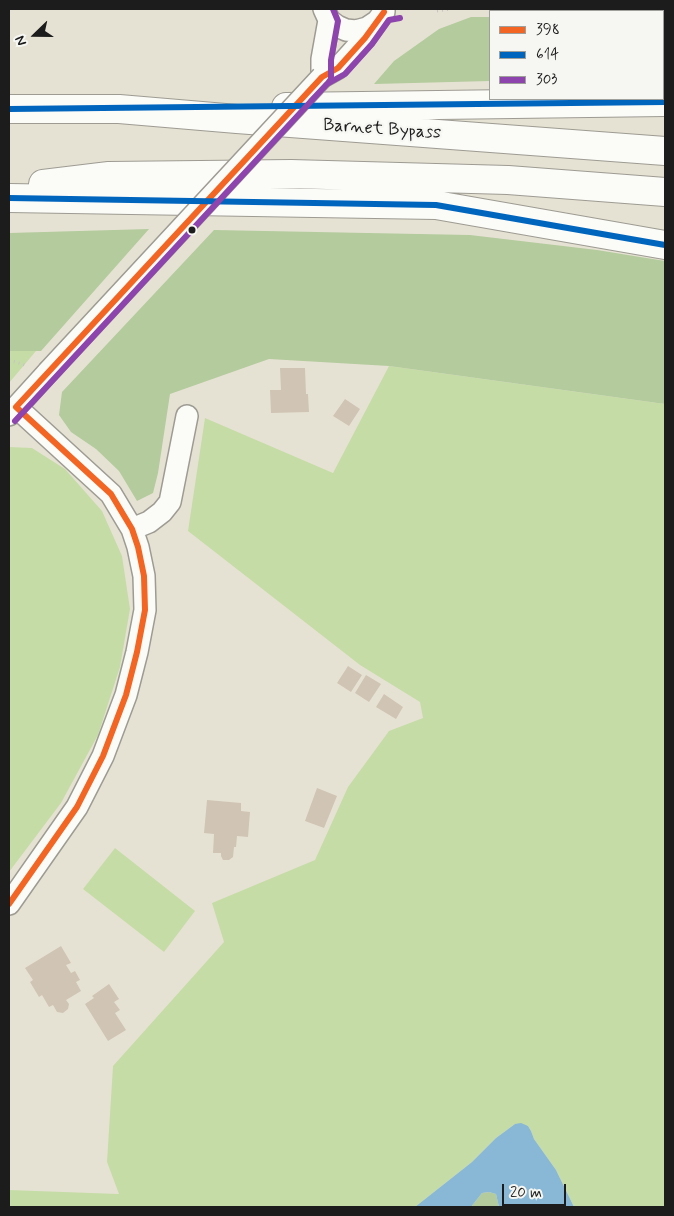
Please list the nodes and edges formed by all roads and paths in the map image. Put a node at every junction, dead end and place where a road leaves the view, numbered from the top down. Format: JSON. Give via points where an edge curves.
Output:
{"nodes":[{"id":1,"x":451,"y":9,"type":"edge"},
{"id":2,"x":437,"y":11,"type":"dead end"},
{"id":3,"x":386,"y":13,"type":"edge"},
{"id":4,"x":327,"y":14,"type":"edge"},
{"id":5,"x":322,"y":77,"type":"junction"},
{"id":6,"x":665,"y":102,"type":"edge"},
{"id":7,"x":119,"y":108,"type":"junction"},
{"id":8,"x":9,"y":109,"type":"edge"},
{"id":9,"x":665,"y":151,"type":"edge"},
{"id":10,"x":9,"y":187,"type":"edge"},
{"id":11,"x":665,"y":192,"type":"edge"},
{"id":12,"x":9,"y":198,"type":"edge"},
{"id":13,"x":665,"y":245,"type":"edge"},
{"id":14,"x":12,"y":411,"type":"edge"},
{"id":15,"x":187,"y":416,"type":"dead end"},
{"id":16,"x":132,"y":529,"type":"junction"},
{"id":17,"x":9,"y":904,"type":"edge"}],
"edges":[{"from":1,"to":2,"type":"path"},
{"from":3,"to":4,"type":"street","via":[[367,28],[356,31],[337,26]]},
{"from":3,"to":5,"type":"street","via":[[338,68]]},
{"from":4,"to":5,"type":"street"},
{"from":5,"to":14,"type":"street","bridge":true},
{"from":6,"to":7,"type":"highway"},
{"from":7,"to":8,"type":"highway","name":"Barnet Bypass"},
{"from":7,"to":9,"type":"highway","name":"Barnet Bypass"},
{"from":10,"to":11,"type":"highway","via":[[109,176],[291,174],[508,180]]},
{"from":12,"to":13,"type":"highway","via":[[436,205]]},
{"from":14,"to":16,"type":"street","via":[[111,494]]},
{"from":15,"to":16,"type":"street","via":[[170,502],[149,522]]},
{"from":16,"to":17,"type":"street","via":[[144,576],[145,610],[126,694],[103,756],[77,807]]}]}
